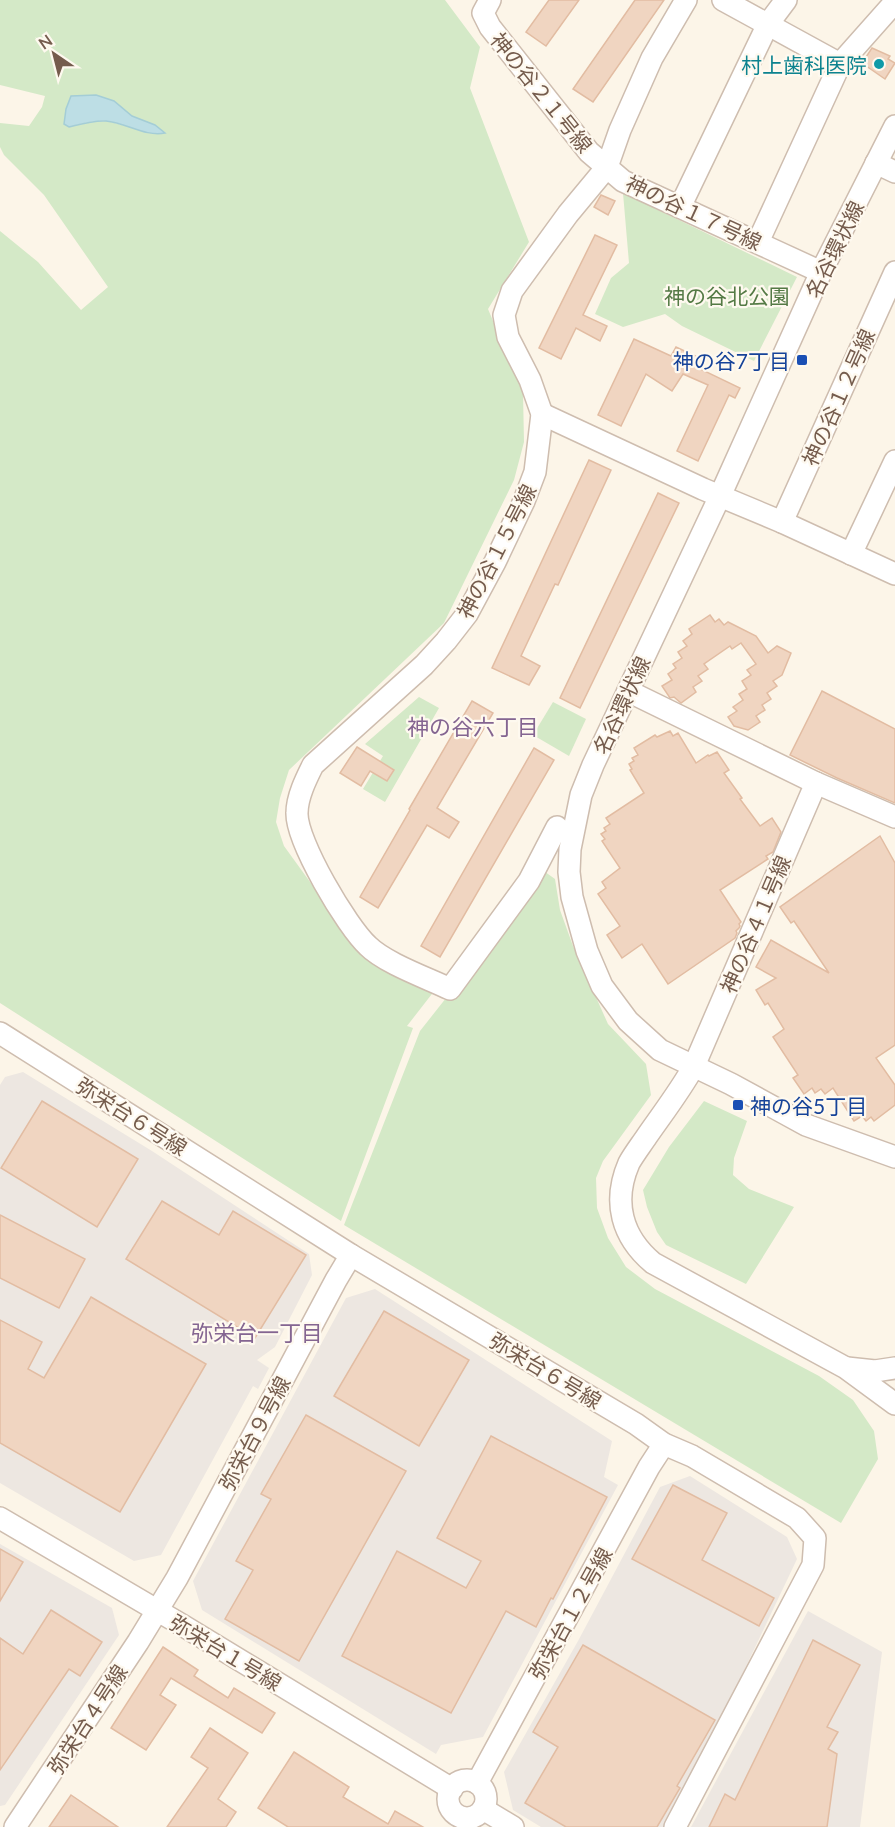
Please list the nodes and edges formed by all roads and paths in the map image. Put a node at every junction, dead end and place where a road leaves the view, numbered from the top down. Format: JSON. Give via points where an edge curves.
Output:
{"nodes":[{"id":1,"x":686,"y":0,"type":"edge"},
{"id":2,"x":723,"y":0,"type":"edge"},
{"id":3,"x":786,"y":0,"type":"edge"},
{"id":4,"x":895,"y":2,"type":"edge"},
{"id":5,"x":486,"y":7,"type":"edge"},
{"id":6,"x":768,"y":24,"type":"junction"},
{"id":7,"x":840,"y":64,"type":"junction"},
{"id":8,"x":895,"y":126,"type":"edge"},
{"id":9,"x":607,"y":167,"type":"junction"},
{"id":10,"x":885,"y":168,"type":"edge"},
{"id":11,"x":680,"y":207,"type":"junction"},
{"id":12,"x":758,"y":242,"type":"junction"},
{"id":13,"x":821,"y":272,"type":"junction"},
{"id":14,"x":895,"y":272,"type":"edge"},
{"id":15,"x":542,"y":414,"type":"junction"},
{"id":16,"x":895,"y":461,"type":"edge"},
{"id":17,"x":720,"y":496,"type":"junction"},
{"id":18,"x":782,"y":522,"type":"junction"},
{"id":19,"x":851,"y":554,"type":"junction"},
{"id":20,"x":895,"y":574,"type":"edge"},
{"id":21,"x":628,"y":691,"type":"junction"},
{"id":22,"x":816,"y":783,"type":"junction"},
{"id":23,"x":895,"y":817,"type":"edge"},
{"id":24,"x":557,"y":827,"type":"dead end"},
{"id":25,"x":1,"y":1037,"type":"edge"},
{"id":26,"x":694,"y":1066,"type":"junction"},
{"id":27,"x":895,"y":1157,"type":"edge"},
{"id":28,"x":351,"y":1255,"type":"junction"},
{"id":29,"x":846,"y":1368,"type":"junction"},
{"id":30,"x":895,"y":1368,"type":"edge"},
{"id":31,"x":895,"y":1404,"type":"edge"},
{"id":32,"x":664,"y":1444,"type":"junction"},
{"id":33,"x":0,"y":1518,"type":"edge"},
{"id":34,"x":157,"y":1610,"type":"junction"},
{"id":35,"x":477,"y":1783,"type":"junction"},
{"id":36,"x":452,"y":1789,"type":"junction"},
{"id":37,"x":483,"y":1809,"type":"junction"},
{"id":38,"x":455,"y":1821,"type":"edge"},
{"id":39,"x":15,"y":1827,"type":"edge"},
{"id":40,"x":513,"y":1827,"type":"edge"},
{"id":41,"x":675,"y":1827,"type":"edge"}],
"edges":[{"from":1,"to":9,"type":"street","name":"神の谷１７号線","via":[[652,58]]},
{"from":2,"to":6,"type":"street"},
{"from":3,"to":6,"type":"street"},
{"from":4,"to":7,"type":"street"},
{"from":5,"to":9,"type":"street","name":"神の谷２１号線","via":[[490,27],[589,152]]},
{"from":6,"to":7,"type":"street"},
{"from":6,"to":11,"type":"street"},
{"from":7,"to":12,"type":"street"},
{"from":8,"to":10,"type":"street","name":"名谷環状線"},
{"from":9,"to":11,"type":"street","name":"神の谷１７号線","via":[[623,181]]},
{"from":9,"to":15,"type":"street","name":"神の谷１５号線","via":[[512,291],[504,315],[508,337]]},
{"from":10,"to":13,"type":"street","name":"名谷環状線"},
{"from":11,"to":12,"type":"street","name":"神の谷１７号線"},
{"from":12,"to":13,"type":"street","name":"神の谷１７号線"},
{"from":13,"to":17,"type":"street","name":"名谷環状線"},
{"from":14,"to":18,"type":"street","name":"神の谷１２号線"},
{"from":15,"to":17,"type":"street"},
{"from":15,"to":24,"type":"street","name":"神の谷１５号線","via":[[535,472],[467,614],[424,666],[312,765],[297,814],[304,842],[347,922],[368,947],[450,989],[529,881]]},
{"from":16,"to":19,"type":"street"},
{"from":17,"to":18,"type":"street"},
{"from":17,"to":21,"type":"street","name":"名谷環状線"},
{"from":18,"to":19,"type":"street"},
{"from":19,"to":20,"type":"street"},
{"from":21,"to":22,"type":"street"},
{"from":21,"to":26,"type":"street","name":"名谷環状線","via":[[581,795],[570,849],[572,897],[587,951],[602,986],[628,1021],[660,1050]]},
{"from":22,"to":23,"type":"street"},
{"from":22,"to":26,"type":"street","name":"神の谷４１号線"},
{"from":25,"to":28,"type":"street","name":"弥栄台６号線"},
{"from":26,"to":27,"type":"street","name":"名谷環状線","via":[[806,1125]]},
{"from":26,"to":29,"type":"street","name":"神の谷４１号線","via":[[630,1162],[621,1188],[623,1220],[629,1235],[653,1263]]},
{"from":28,"to":32,"type":"street","name":"弥栄台６号線"},
{"from":28,"to":34,"type":"street","name":"弥栄台９号線"},
{"from":29,"to":30,"type":"street"},
{"from":29,"to":31,"type":"street","name":"神の谷４１号線"},
{"from":32,"to":35,"type":"street","name":"弥栄台１２号線"},
{"from":32,"to":41,"type":"street","name":"弥栄台６号線","via":[[692,1456],[797,1518],[815,1538],[813,1565]]},
{"from":33,"to":34,"type":"street","name":"弥栄台１号線"},
{"from":34,"to":36,"type":"street","name":"弥栄台１号線"},
{"from":34,"to":39,"type":"street","name":"弥栄台４号線"},
{"from":35,"to":36,"type":"street","via":[[463,1781]]},
{"from":35,"to":37,"type":"street","via":[[486,1796]]},
{"from":36,"to":38,"type":"street","via":[[448,1798]]},
{"from":37,"to":38,"type":"street","via":[[477,1815]]},
{"from":37,"to":40,"type":"street"}]}
